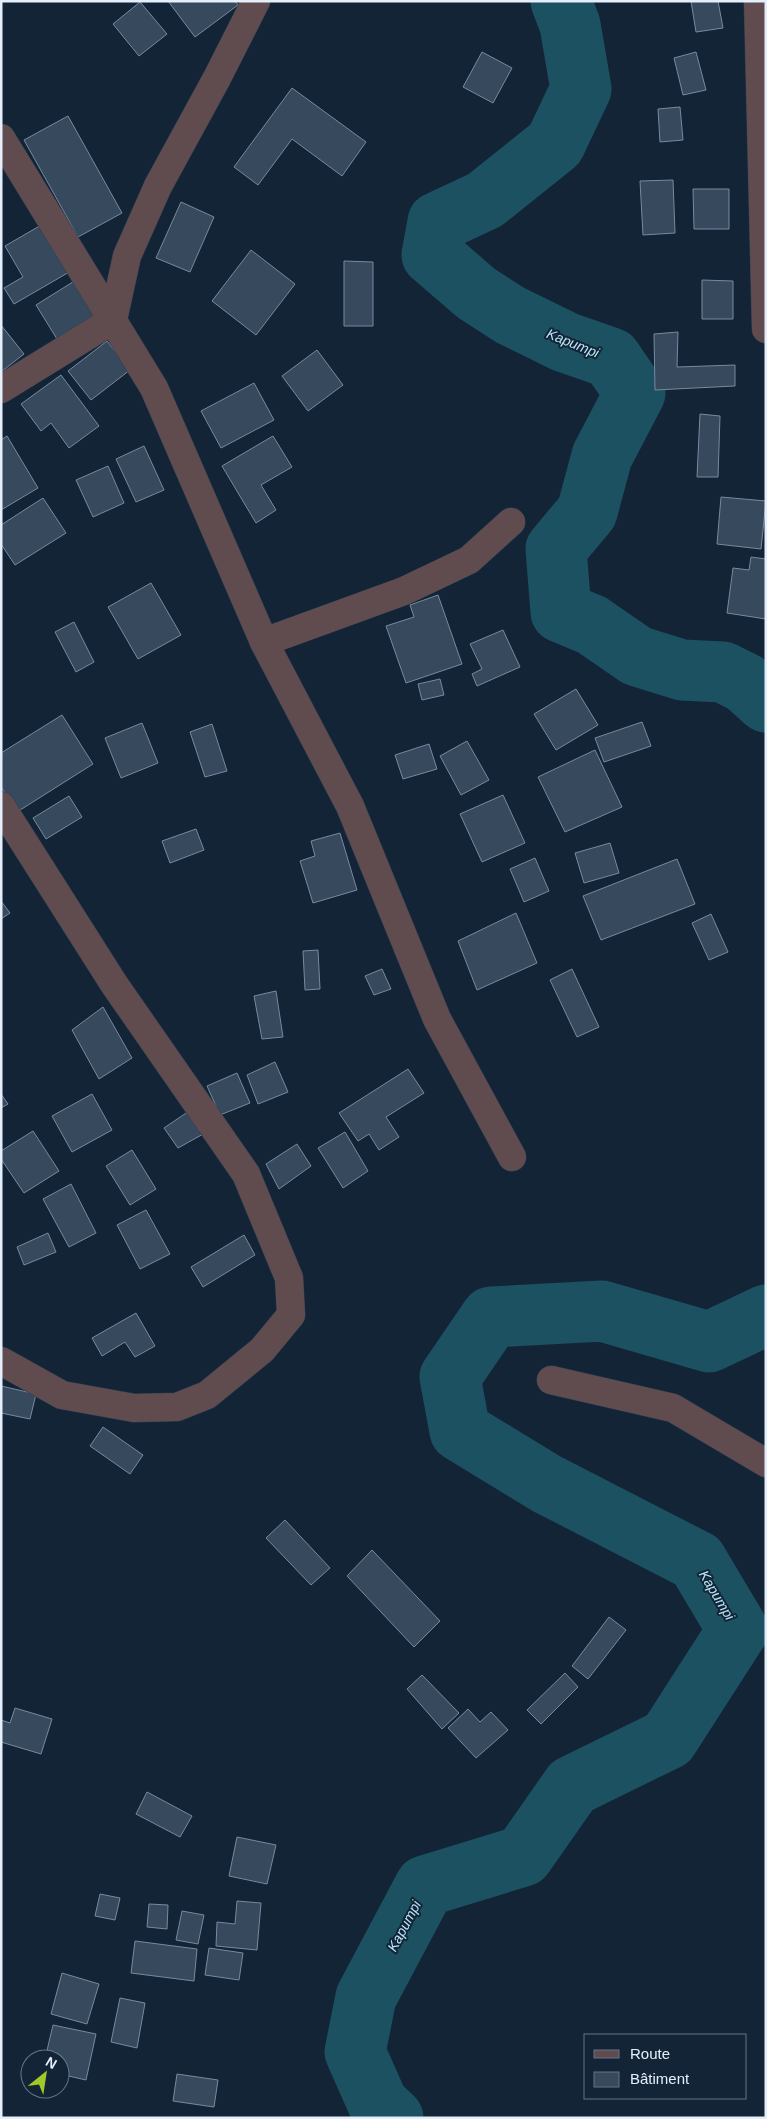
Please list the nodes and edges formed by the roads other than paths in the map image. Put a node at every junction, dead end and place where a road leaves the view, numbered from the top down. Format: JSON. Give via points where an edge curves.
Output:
{"nodes":[{"id":1,"x":256,"y":1,"type":"edge"},
{"id":2,"x":758,"y":1,"type":"edge"},
{"id":3,"x":1,"y":138,"type":"edge"},
{"id":4,"x":112,"y":320,"type":"junction"},
{"id":5,"x":766,"y":329,"type":"edge"},
{"id":6,"x":1,"y":389,"type":"edge"},
{"id":7,"x":511,"y":522,"type":"dead end"},
{"id":8,"x":264,"y":642,"type":"junction"},
{"id":9,"x":1,"y":806,"type":"edge"},
{"id":10,"x":512,"y":1157,"type":"dead end"},
{"id":11,"x":1,"y":1361,"type":"edge"},
{"id":12,"x":551,"y":1380,"type":"dead end"},
{"id":13,"x":766,"y":1462,"type":"edge"}],
"edges":[{"from":1,"to":4,"type":"street","via":[[158,186],[127,256]]},
{"from":2,"to":5,"type":"street"},
{"from":3,"to":4,"type":"street"},
{"from":4,"to":6,"type":"street"},
{"from":4,"to":8,"type":"street","via":[[154,388]]},
{"from":7,"to":8,"type":"street","via":[[469,560],[404,592]]},
{"from":8,"to":10,"type":"street","via":[[350,806],[437,1019]]},
{"from":9,"to":11,"type":"street","via":[[114,984],[246,1174],[289,1278],[291,1315],[262,1350],[207,1395],[177,1407],[134,1408],[62,1395]]},
{"from":12,"to":13,"type":"street","via":[[673,1408]]}]}
